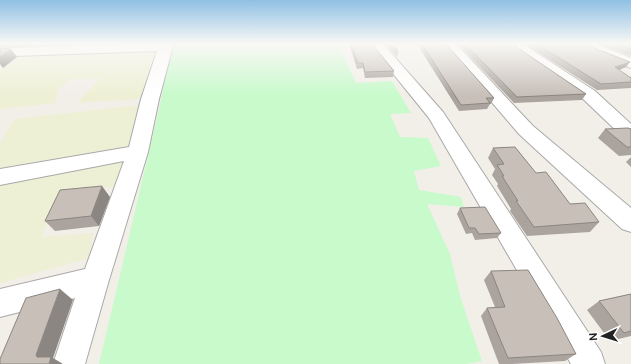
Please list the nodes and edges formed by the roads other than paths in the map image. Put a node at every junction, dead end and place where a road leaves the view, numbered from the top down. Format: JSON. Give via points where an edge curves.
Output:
{"nodes":[{"id":1,"x":160,"y":61,"type":"edge"},
{"id":2,"x":390,"y":61,"type":"edge"},
{"id":3,"x":464,"y":61,"type":"edge"},
{"id":4,"x":539,"y":61,"type":"edge"},
{"id":5,"x":610,"y":61,"type":"edge"},
{"id":6,"x":629,"y":73,"type":"edge"},
{"id":7,"x":631,"y":134,"type":"edge"},
{"id":8,"x":138,"y":152,"type":"junction"},
{"id":9,"x":0,"y":177,"type":"edge"},
{"id":10,"x":631,"y":222,"type":"edge"},
{"id":11,"x":95,"y":280,"type":"junction"},
{"id":12,"x":0,"y":303,"type":"edge"},
{"id":13,"x":69,"y":364,"type":"edge"},
{"id":14,"x":589,"y":364,"type":"edge"}],
"edges":[{"from":1,"to":8,"type":"street"},
{"from":2,"to":14,"type":"street","via":[[437,116]]},
{"from":3,"to":10,"type":"street","via":[[526,130]]},
{"from":4,"to":7,"type":"street","via":[[588,95]]},
{"from":5,"to":6,"type":"street"},
{"from":8,"to":9,"type":"street"},
{"from":8,"to":11,"type":"street"},
{"from":11,"to":12,"type":"street"},
{"from":11,"to":13,"type":"street"}]}
